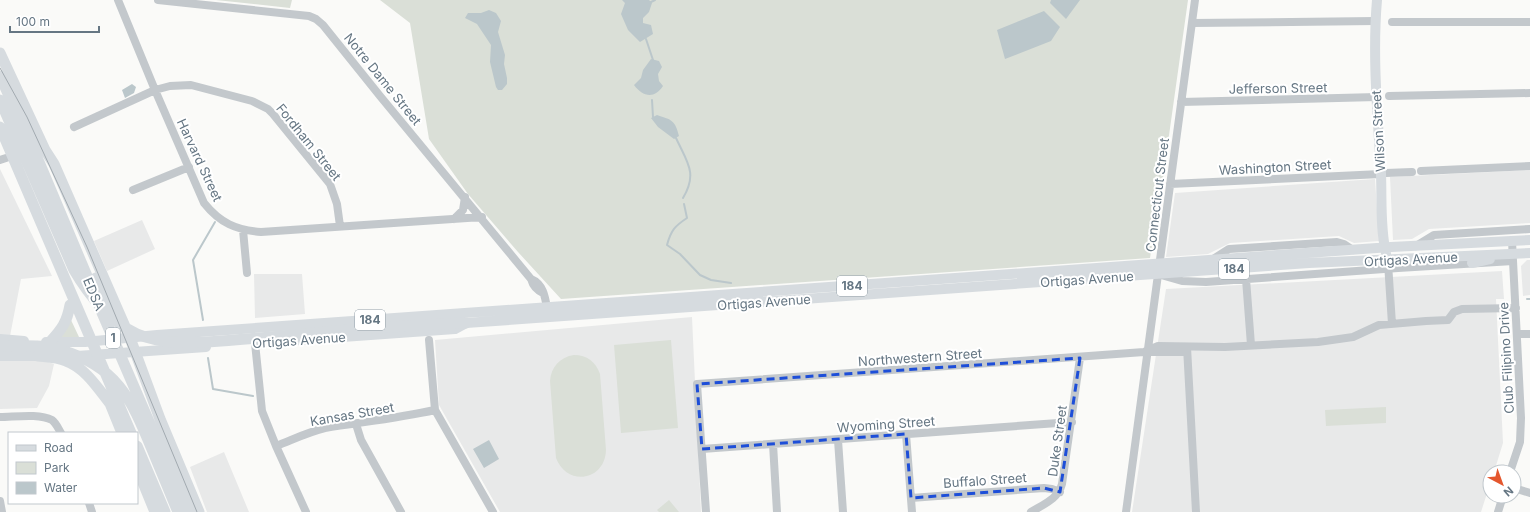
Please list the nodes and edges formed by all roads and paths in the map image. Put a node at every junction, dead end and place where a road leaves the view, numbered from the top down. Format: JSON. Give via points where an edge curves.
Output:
{"nodes":[{"id":1,"x":118,"y":0,"type":"edge"},
{"id":2,"x":158,"y":0,"type":"edge"},
{"id":3,"x":1195,"y":0,"type":"edge"},
{"id":4,"x":1377,"y":0,"type":"edge"},
{"id":5,"x":1381,"y":0,"type":"edge"},
{"id":6,"x":1375,"y":21,"type":"junction"},
{"id":7,"x":1392,"y":22,"type":"dead end"},
{"id":8,"x":1530,"y":22,"type":"edge"},
{"id":9,"x":1192,"y":23,"type":"junction"},
{"id":10,"x":0,"y":53,"type":"edge"},
{"id":11,"x":0,"y":76,"type":"edge"},
{"id":12,"x":155,"y":90,"type":"junction"},
{"id":13,"x":1530,"y":93,"type":"edge"},
{"id":14,"x":1389,"y":96,"type":"dead end"},
{"id":15,"x":1376,"y":97,"type":"junction"},
{"id":16,"x":0,"y":100,"type":"edge"},
{"id":17,"x":1181,"y":102,"type":"junction"},
{"id":18,"x":0,"y":126,"type":"edge"},
{"id":19,"x":74,"y":127,"type":"dead end"},
{"id":20,"x":0,"y":144,"type":"edge"},
{"id":21,"x":44,"y":150,"type":"junction"},
{"id":22,"x":3,"y":159,"type":"edge"},
{"id":23,"x":1530,"y":166,"type":"edge"},
{"id":24,"x":189,"y":167,"type":"junction"},
{"id":25,"x":1421,"y":171,"type":"dead end"},
{"id":26,"x":1412,"y":172,"type":"dead end"},
{"id":27,"x":1383,"y":174,"type":"junction"},
{"id":28,"x":1170,"y":184,"type":"junction"},
{"id":29,"x":133,"y":190,"type":"dead end"},
{"id":30,"x":465,"y":197,"type":"junction"},
{"id":31,"x":482,"y":217,"type":"junction"},
{"id":32,"x":454,"y":219,"type":"junction"},
{"id":33,"x":340,"y":226,"type":"junction"},
{"id":34,"x":1530,"y":228,"type":"edge"},
{"id":35,"x":243,"y":230,"type":"junction"},
{"id":36,"x":1530,"y":240,"type":"edge"},
{"id":37,"x":1512,"y":241,"type":"junction"},
{"id":38,"x":1416,"y":246,"type":"junction"},
{"id":39,"x":1388,"y":248,"type":"junction"},
{"id":40,"x":1530,"y":253,"type":"edge"},
{"id":41,"x":1498,"y":254,"type":"junction"},
{"id":42,"x":1513,"y":257,"type":"junction"},
{"id":43,"x":91,"y":263,"type":"junction"},
{"id":44,"x":1472,"y":264,"type":"junction"},
{"id":45,"x":1388,"y":265,"type":"junction"},
{"id":46,"x":54,"y":269,"type":"junction"},
{"id":47,"x":1160,"y":269,"type":"junction"},
{"id":48,"x":246,"y":273,"type":"dead end"},
{"id":49,"x":1246,"y":279,"type":"junction"},
{"id":50,"x":70,"y":305,"type":"junction"},
{"id":51,"x":547,"y":308,"type":"junction"},
{"id":52,"x":1516,"y":308,"type":"junction"},
{"id":53,"x":118,"y":319,"type":"junction"},
{"id":54,"x":466,"y":323,"type":"junction"},
{"id":55,"x":324,"y":324,"type":"junction"},
{"id":56,"x":1392,"y":324,"type":"junction"},
{"id":57,"x":304,"y":325,"type":"junction"},
{"id":58,"x":1517,"y":334,"type":"junction"},
{"id":59,"x":1530,"y":334,"type":"edge"},
{"id":60,"x":157,"y":335,"type":"junction"},
{"id":61,"x":325,"y":338,"type":"junction"},
{"id":62,"x":124,"y":339,"type":"junction"},
{"id":63,"x":305,"y":340,"type":"junction"},
{"id":64,"x":429,"y":340,"type":"dead end"},
{"id":65,"x":0,"y":341,"type":"edge"},
{"id":66,"x":53,"y":342,"type":"junction"},
{"id":67,"x":85,"y":342,"type":"junction"},
{"id":68,"x":255,"y":343,"type":"junction"},
{"id":69,"x":0,"y":346,"type":"edge"},
{"id":70,"x":1251,"y":346,"type":"junction"},
{"id":71,"x":1187,"y":349,"type":"junction"},
{"id":72,"x":1147,"y":352,"type":"junction"},
{"id":73,"x":128,"y":353,"type":"junction"},
{"id":74,"x":0,"y":356,"type":"edge"},
{"id":75,"x":38,"y":356,"type":"junction"},
{"id":76,"x":55,"y":356,"type":"junction"},
{"id":77,"x":91,"y":356,"type":"junction"},
{"id":78,"x":1080,"y":358,"type":"junction"},
{"id":79,"x":112,"y":406,"type":"junction"},
{"id":80,"x":149,"y":409,"type":"junction"},
{"id":81,"x":435,"y":410,"type":"junction"},
{"id":82,"x":0,"y":417,"type":"edge"},
{"id":83,"x":1072,"y":422,"type":"junction"},
{"id":84,"x":356,"y":424,"type":"junction"},
{"id":85,"x":60,"y":432,"type":"edge"},
{"id":86,"x":125,"y":432,"type":"edge"},
{"id":87,"x":125,"y":432,"type":"edge"},
{"id":88,"x":125,"y":432,"type":"edge"},
{"id":89,"x":906,"y":434,"type":"junction"},
{"id":90,"x":838,"y":440,"type":"junction"},
{"id":91,"x":773,"y":444,"type":"junction"},
{"id":92,"x":276,"y":446,"type":"junction"},
{"id":93,"x":138,"y":448,"type":"edge"},
{"id":94,"x":702,"y":449,"type":"junction"},
{"id":95,"x":1513,"y":464,"type":"edge"},
{"id":96,"x":138,"y":470,"type":"edge"},
{"id":97,"x":1060,"y":492,"type":"junction"},
{"id":98,"x":911,"y":498,"type":"junction"},
{"id":99,"x":0,"y":501,"type":"edge"},
{"id":100,"x":2,"y":512,"type":"edge"},
{"id":101,"x":155,"y":512,"type":"edge"},
{"id":102,"x":165,"y":512,"type":"edge"},
{"id":103,"x":178,"y":512,"type":"edge"},
{"id":104,"x":188,"y":512,"type":"edge"},
{"id":105,"x":193,"y":512,"type":"edge"},
{"id":106,"x":199,"y":512,"type":"edge"},
{"id":107,"x":306,"y":512,"type":"edge"},
{"id":108,"x":402,"y":512,"type":"edge"},
{"id":109,"x":493,"y":512,"type":"edge"},
{"id":110,"x":706,"y":512,"type":"edge"},
{"id":111,"x":777,"y":512,"type":"edge"},
{"id":112,"x":843,"y":512,"type":"edge"},
{"id":113,"x":912,"y":512,"type":"edge"},
{"id":114,"x":1031,"y":512,"type":"edge"},
{"id":115,"x":1126,"y":512,"type":"edge"},
{"id":116,"x":1196,"y":512,"type":"edge"}],
"edges":[{"from":1,"to":12,"type":"street","name":"Harvard Street"},
{"from":2,"to":30,"type":"street","name":"Notre Dame Street","via":[[309,16],[316,19]]},
{"from":3,"to":9,"type":"street","name":"Connecticut Street"},
{"from":4,"to":6,"type":"main road","name":"Wilson Street"},
{"from":5,"to":27,"type":"main road","name":"Wilson Street"},
{"from":6,"to":9,"type":"street"},
{"from":6,"to":15,"type":"main road","name":"Wilson Street"},
{"from":7,"to":8,"type":"street"},
{"from":9,"to":17,"type":"street","name":"Connecticut Street"},
{"from":10,"to":21,"type":"highway","number":"1"},
{"from":11,"to":104,"type":"highway","name":"EDSA","number":"1"},
{"from":12,"to":19,"type":"street","name":"Fordham Street"},
{"from":12,"to":24,"type":"street","name":"Harvard Street"},
{"from":12,"to":33,"type":"street","name":"Fordham Street","via":[[191,85],[252,101],[268,109],[330,184],[337,204]]},
{"from":13,"to":14,"type":"street"},
{"from":15,"to":17,"type":"street","name":"Jefferson Street"},
{"from":15,"to":27,"type":"main road","name":"Wilson Street"},
{"from":16,"to":54,"type":"highway","via":[[74,270],[91,295],[108,313],[137,334],[170,342],[196,342]]},
{"from":17,"to":28,"type":"street","name":"Connecticut Street"},
{"from":18,"to":86,"type":"highway","name":"EDSA","number":"1"},
{"from":20,"to":22,"type":"highway","number":"1"},
{"from":21,"to":43,"type":"highway","number":"1","via":[[48,166]]},
{"from":21,"to":53,"type":"highway","number":"1","via":[[54,164]]},
{"from":22,"to":46,"type":"highway","number":"1"},
{"from":23,"to":25,"type":"street"},
{"from":24,"to":29,"type":"street"},
{"from":24,"to":35,"type":"street","name":"Harvard Street","via":[[204,203],[214,215]]},
{"from":26,"to":27,"type":"street","name":"Washington Street"},
{"from":27,"to":28,"type":"street","name":"Washington Street"},
{"from":27,"to":39,"type":"main road","name":"Wilson Street"},
{"from":27,"to":39,"type":"main road","name":"Wilson Street","via":[[1381,185]]},
{"from":28,"to":47,"type":"street","name":"Connecticut Street"},
{"from":30,"to":31,"type":"street","name":"Notre Dame Street"},
{"from":30,"to":32,"type":"street","via":[[463,210]]},
{"from":31,"to":32,"type":"street","name":"Harvard Street"},
{"from":31,"to":51,"type":"street","name":"Notre Dame Street","via":[[532,279],[542,287]]},
{"from":32,"to":33,"type":"street","name":"Harvard Street"},
{"from":33,"to":35,"type":"street","name":"Harvard Street","via":[[261,232]]},
{"from":34,"to":38,"type":"street","via":[[1434,234]]},
{"from":35,"to":48,"type":"street"},
{"from":36,"to":37,"type":"main road","name":"Ortigas Avenue","number":"184"},
{"from":37,"to":38,"type":"main road","name":"Ortigas Avenue","number":"184"},
{"from":37,"to":42,"type":"street","name":"Club Filipino Drive"},
{"from":38,"to":39,"type":"main road","name":"Ortigas Avenue","number":"184"},
{"from":39,"to":45,"type":"main road","name":"Wilson Street"},
{"from":39,"to":47,"type":"main road","name":"Ortigas Avenue","number":"184","via":[[1209,261]]},
{"from":40,"to":42,"type":"main road","name":"Ortigas Avenue","number":"184"},
{"from":41,"to":42,"type":"main road","name":"Ortigas Avenue","number":"184"},
{"from":41,"to":44,"type":"main road"},
{"from":41,"to":45,"type":"main road","name":"Ortigas Avenue","number":"184"},
{"from":42,"to":44,"type":"street"},
{"from":42,"to":52,"type":"street","name":"Club Filipino Drive"},
{"from":43,"to":46,"type":"highway","via":[[84,272],[75,276],[66,276]]},
{"from":43,"to":53,"type":"highway","number":"1"},
{"from":43,"to":62,"type":"highway","number":"1"},
{"from":44,"to":45,"type":"street"},
{"from":45,"to":47,"type":"main road","name":"Ortigas Avenue","number":"184","via":[[1309,263]]},
{"from":45,"to":49,"type":"street"},
{"from":45,"to":56,"type":"street"},
{"from":46,"to":50,"type":"highway","number":"1"},
{"from":47,"to":49,"type":"street","via":[[1182,281]]},
{"from":47,"to":51,"type":"main road","name":"Ortigas Avenue","number":"184"},
{"from":47,"to":54,"type":"main road","name":"Ortigas Avenue","number":"184"},
{"from":47,"to":72,"type":"street","name":"Connecticut Street"},
{"from":49,"to":70,"type":"street"},
{"from":50,"to":66,"type":"highway","via":[[66,322]]},
{"from":50,"to":67,"type":"highway","number":"1"},
{"from":51,"to":55,"type":"main road","name":"Ortigas Avenue","number":"184"},
{"from":52,"to":56,"type":"street","name":"Northwestern Street","via":[[1462,309],[1454,312],[1448,320]]},
{"from":52,"to":58,"type":"street","name":"Club Filipino Drive"},
{"from":53,"to":60,"type":"highway","via":[[146,334]]},
{"from":53,"to":62,"type":"highway","number":"1"},
{"from":54,"to":61,"type":"main road","name":"Ortigas Avenue","number":"184","via":[[455,329]]},
{"from":55,"to":57,"type":"main road","name":"Ortigas Avenue","number":"184"},
{"from":55,"to":61,"type":"main road","via":[[332,330]]},
{"from":55,"to":61,"type":"main road","via":[[316,331],[316,335]]},
{"from":56,"to":70,"type":"street","name":"Northwestern Street","via":[[1379,325],[1347,338]]},
{"from":57,"to":60,"type":"main road","name":"Ortigas Avenue","number":"184"},
{"from":57,"to":63,"type":"main road","via":[[308,331]]},
{"from":58,"to":59,"type":"street"},
{"from":58,"to":95,"type":"street","name":"Club Filipino Drive","via":[[1521,430]]},
{"from":60,"to":62,"type":"main road","name":"Ortigas Avenue","number":"184"},
{"from":61,"to":63,"type":"main road","name":"Ortigas Avenue","number":"184"},
{"from":62,"to":67,"type":"main road","name":"Ortigas Avenue"},
{"from":62,"to":73,"type":"highway","number":"1"},
{"from":63,"to":68,"type":"main road","name":"Ortigas Avenue","number":"184"},
{"from":64,"to":81,"type":"street"},
{"from":65,"to":66,"type":"main road","name":"Ortigas Avenue"},
{"from":66,"to":67,"type":"main road","name":"Ortigas Avenue"},
{"from":66,"to":76,"type":"main road","via":[[59,345],[60,349]]},
{"from":67,"to":77,"type":"main road","number":"1"},
{"from":68,"to":73,"type":"main road","name":"Ortigas Avenue","number":"184"},
{"from":68,"to":92,"type":"street","via":[[262,411]]},
{"from":69,"to":103,"type":"highway","via":[[60,350],[86,359],[106,372],[132,403]]},
{"from":70,"to":71,"type":"street","name":"Northwestern Street"},
{"from":71,"to":72,"type":"street","name":"Northwestern Street"},
{"from":71,"to":116,"type":"street"},
{"from":72,"to":78,"type":"street","name":"Northwestern Street"},
{"from":72,"to":115,"type":"street","name":"Connecticut Street"},
{"from":73,"to":77,"type":"main road","name":"Ortigas Avenue"},
{"from":73,"to":80,"type":"highway","number":"1"},
{"from":73,"to":106,"type":"highway","number":"1","via":[[160,419]]},
{"from":74,"to":75,"type":"main road","name":"Ortigas Avenue"},
{"from":75,"to":76,"type":"main road","name":"Ortigas Avenue"},
{"from":75,"to":79,"type":"highway","via":[[73,364],[87,375]]},
{"from":76,"to":77,"type":"main road","name":"Ortigas Avenue"},
{"from":77,"to":79,"type":"highway","number":"1"},
{"from":78,"to":83,"type":"street","name":"Duke Street"},
{"from":78,"to":94,"type":"street","name":"Northwestern Street","via":[[697,384]]},
{"from":79,"to":87,"type":"highway","number":"1"},
{"from":80,"to":88,"type":"highway","via":[[136,410],[128,415],[123,423]]},
{"from":80,"to":105,"type":"highway","number":"1"},
{"from":81,"to":84,"type":"street","name":"Kansas Street"},
{"from":81,"to":109,"type":"street"},
{"from":82,"to":85,"type":"street","via":[[44,418],[56,424]]},
{"from":83,"to":89,"type":"street","name":"Wyoming Street"},
{"from":83,"to":97,"type":"street","name":"Duke Street"},
{"from":84,"to":92,"type":"street","name":"Kansas Street","via":[[318,430]]},
{"from":84,"to":108,"type":"street","via":[[361,440]]},
{"from":89,"to":90,"type":"street","name":"Wyoming Street"},
{"from":89,"to":98,"type":"street"},
{"from":90,"to":91,"type":"street","name":"Wyoming Street"},
{"from":90,"to":112,"type":"street"},
{"from":91,"to":94,"type":"street","name":"Wyoming Street"},
{"from":91,"to":111,"type":"street"},
{"from":92,"to":107,"type":"street"},
{"from":93,"to":102,"type":"highway"},
{"from":94,"to":110,"type":"street"},
{"from":96,"to":101,"type":"highway"},
{"from":97,"to":98,"type":"street","name":"Buffalo Street","via":[[1044,488]]},
{"from":97,"to":114,"type":"street","name":"Duke Street"},
{"from":98,"to":113,"type":"street"},
{"from":99,"to":100,"type":"street"}]}
